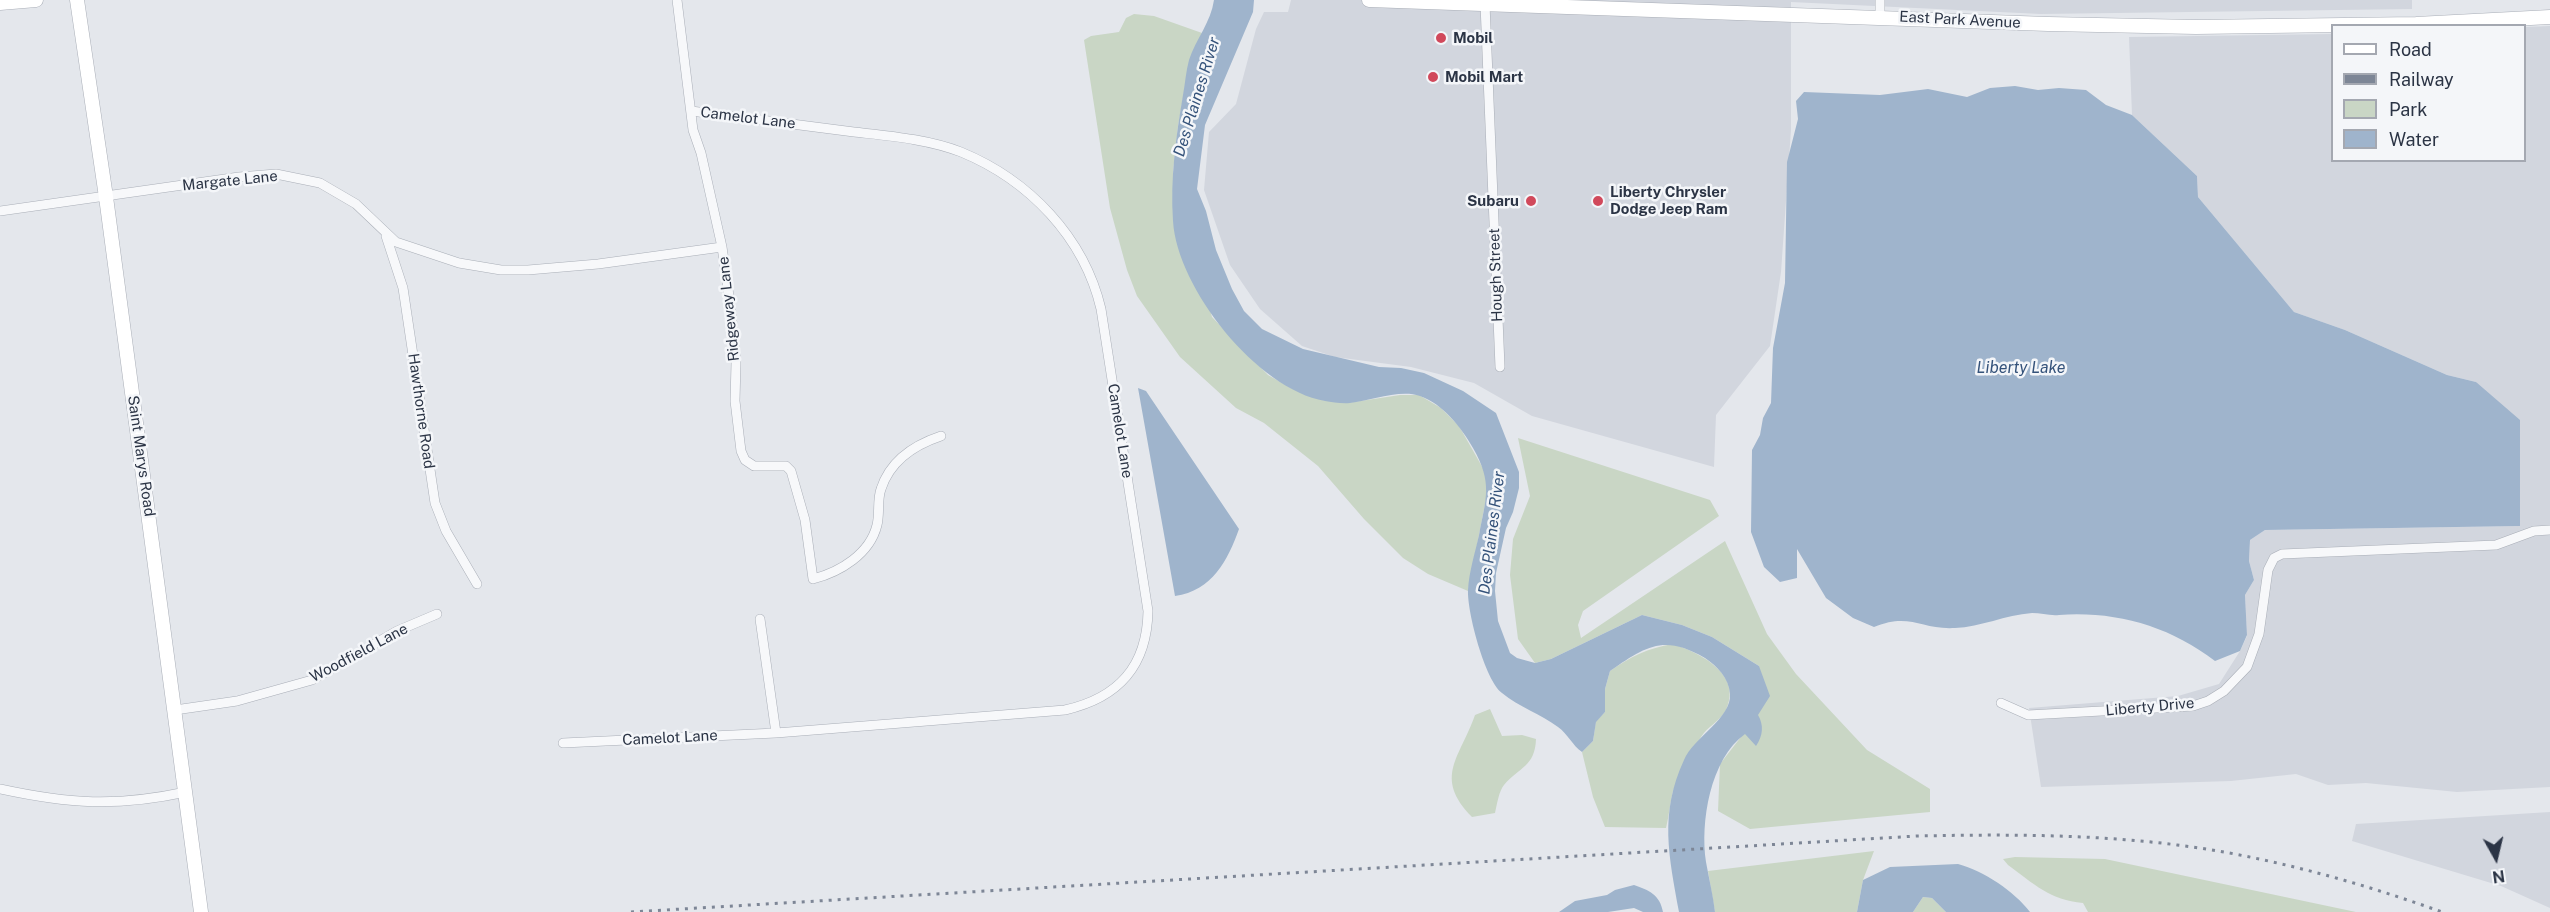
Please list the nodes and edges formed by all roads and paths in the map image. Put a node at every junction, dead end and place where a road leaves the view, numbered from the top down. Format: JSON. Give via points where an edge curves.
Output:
{"nodes":[{"id":1,"x":36,"y":0,"type":"edge"},
{"id":2,"x":77,"y":0,"type":"edge"},
{"id":3,"x":677,"y":0,"type":"edge"},
{"id":4,"x":1369,"y":0,"type":"edge"},
{"id":5,"x":1880,"y":0,"type":"edge"},
{"id":6,"x":0,"y":3,"type":"edge"},
{"id":7,"x":1485,"y":4,"type":"junction"},
{"id":8,"x":1880,"y":17,"type":"junction"},
{"id":9,"x":2550,"y":17,"type":"edge"},
{"id":10,"x":2416,"y":24,"type":"edge"},
{"id":11,"x":2331,"y":25,"type":"edge"},
{"id":12,"x":692,"y":111,"type":"junction"},
{"id":13,"x":106,"y":197,"type":"junction"},
{"id":14,"x":0,"y":211,"type":"edge"},
{"id":15,"x":383,"y":232,"type":"junction"},
{"id":16,"x":722,"y":247,"type":"junction"},
{"id":17,"x":1500,"y":367,"type":"dead end"},
{"id":18,"x":940,"y":436,"type":"dead end"},
{"id":19,"x":2550,"y":530,"type":"edge"},
{"id":20,"x":477,"y":584,"type":"dead end"},
{"id":21,"x":437,"y":614,"type":"dead end"},
{"id":22,"x":760,"y":620,"type":"dead end"},
{"id":23,"x":2001,"y":704,"type":"dead end"},
{"id":24,"x":175,"y":710,"type":"junction"},
{"id":25,"x":776,"y":733,"type":"junction"},
{"id":26,"x":563,"y":743,"type":"dead end"},
{"id":27,"x":0,"y":789,"type":"edge"},
{"id":28,"x":186,"y":792,"type":"junction"},
{"id":29,"x":201,"y":912,"type":"edge"}],
"edges":[{"from":1,"to":6,"type":"main road"},
{"from":2,"to":13,"type":"main road","name":"Saint Marys Road"},
{"from":3,"to":12,"type":"street","name":"Ridgeway Lane"},
{"from":4,"to":7,"type":"main road","name":"East Park Avenue"},
{"from":5,"to":8,"type":"street"},
{"from":7,"to":8,"type":"main road","name":"East Park Avenue"},
{"from":7,"to":17,"type":"street","name":"Hough Street"},
{"from":8,"to":11,"type":"main road","name":"East Park Avenue","via":[[2196,27]]},
{"from":9,"to":10,"type":"main road","name":"East Park Avenue"},
{"from":12,"to":16,"type":"street","name":"Ridgeway Lane","via":[[693,130]]},
{"from":12,"to":25,"type":"street","name":"Camelot Lane","via":[[904,138],[960,152],[1005,175],[1054,219],[1072,240],[1097,290],[1148,611],[1148,628],[1134,667],[1112,691],[1084,706]]},
{"from":13,"to":14,"type":"street","name":"Margate Lane"},
{"from":13,"to":15,"type":"street","name":"Margate Lane","via":[[276,174],[338,191]]},
{"from":13,"to":24,"type":"main road","name":"Saint Marys Road"},
{"from":15,"to":16,"type":"street","name":"Margate Lane","via":[[396,242],[431,255],[501,270],[598,264]]},
{"from":15,"to":20,"type":"street","name":"Hawthorne Road","via":[[403,288],[435,502],[446,531]]},
{"from":16,"to":18,"type":"street","name":"Ridgeway Lane","via":[[736,363],[735,401],[741,451],[754,466],[786,466],[791,471],[805,520],[813,579],[827,575],[861,553],[873,539],[880,490],[895,464],[921,442]]},
{"from":19,"to":23,"type":"street","name":"Liberty Drive","via":[[2489,545],[2289,553],[2274,558],[2268,570],[2259,634],[2247,667],[2224,691],[2193,706],[2028,716]]},
{"from":21,"to":24,"type":"street","name":"Woodfield Lane","via":[[397,630],[312,680],[237,701]]},
{"from":22,"to":25,"type":"street"},
{"from":24,"to":28,"type":"main road","name":"Saint Marys Road"},
{"from":25,"to":26,"type":"street","name":"Camelot Lane"},
{"from":27,"to":28,"type":"street","via":[[48,800],[112,803]]},
{"from":28,"to":29,"type":"main road","name":"Saint Marys Road"}]}
